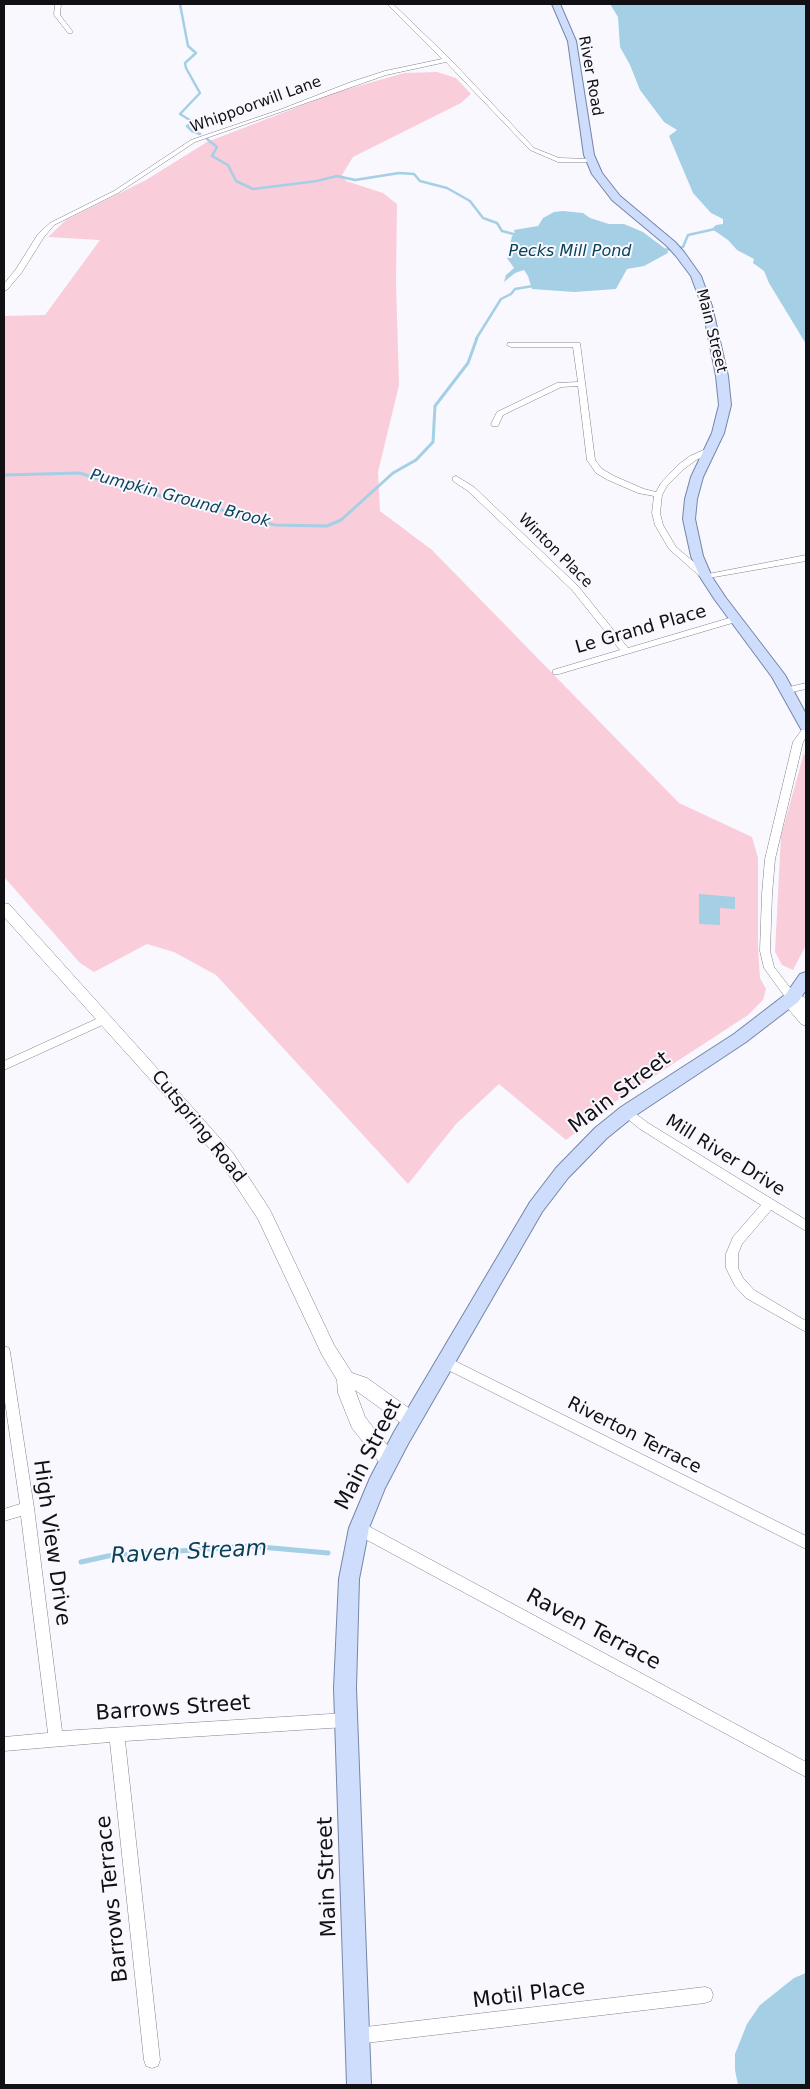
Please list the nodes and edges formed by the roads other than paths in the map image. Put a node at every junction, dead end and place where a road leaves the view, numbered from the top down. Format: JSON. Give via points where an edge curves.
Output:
{"nodes":[{"id":1,"x":58,"y":4,"type":"edge"},
{"id":2,"x":390,"y":4,"type":"edge"},
{"id":3,"x":556,"y":4,"type":"edge"},
{"id":4,"x":70,"y":32,"type":"dead end"},
{"id":5,"x":448,"y":60,"type":"junction"},
{"id":6,"x":590,"y":158,"type":"junction"},
{"id":7,"x":4,"y":288,"type":"edge"},
{"id":8,"x":511,"y":345,"type":"dead end"},
{"id":9,"x":581,"y":384,"type":"junction"},
{"id":10,"x":495,"y":424,"type":"dead end"},
{"id":11,"x":709,"y":451,"type":"junction"},
{"id":12,"x":456,"y":479,"type":"dead end"},
{"id":13,"x":658,"y":495,"type":"junction"},
{"id":14,"x":806,"y":558,"type":"edge"},
{"id":15,"x":706,"y":577,"type":"junction"},
{"id":16,"x":736,"y":619,"type":"junction"},
{"id":17,"x":626,"y":651,"type":"junction"},
{"id":18,"x":556,"y":672,"type":"dead end"},
{"id":19,"x":806,"y":686,"type":"edge"},
{"id":20,"x":788,"y":690,"type":"junction"},
{"id":21,"x":806,"y":726,"type":"edge"},
{"id":22,"x":806,"y":730,"type":"edge"},
{"id":23,"x":4,"y":908,"type":"edge"},
{"id":24,"x":806,"y":978,"type":"edge"},
{"id":25,"x":799,"y":1001,"type":"edge"},
{"id":26,"x":105,"y":1019,"type":"junction"},
{"id":27,"x":806,"y":1020,"type":"edge"},
{"id":28,"x":4,"y":1066,"type":"edge"},
{"id":29,"x":627,"y":1112,"type":"junction"},
{"id":30,"x":769,"y":1204,"type":"junction"},
{"id":31,"x":806,"y":1226,"type":"edge"},
{"id":32,"x":806,"y":1327,"type":"edge"},
{"id":33,"x":4,"y":1352,"type":"edge"},
{"id":34,"x":446,"y":1362,"type":"junction"},
{"id":35,"x":346,"y":1378,"type":"junction"},
{"id":36,"x":411,"y":1420,"type":"junction"},
{"id":37,"x":388,"y":1461,"type":"junction"},
{"id":38,"x":27,"y":1508,"type":"junction"},
{"id":39,"x":4,"y":1514,"type":"edge"},
{"id":40,"x":359,"y":1528,"type":"junction"},
{"id":41,"x":806,"y":1543,"type":"edge"},
{"id":42,"x":346,"y":1720,"type":"junction"},
{"id":43,"x":117,"y":1734,"type":"junction"},
{"id":44,"x":56,"y":1739,"type":"junction"},
{"id":45,"x":4,"y":1744,"type":"edge"},
{"id":46,"x":806,"y":1770,"type":"edge"},
{"id":47,"x":705,"y":1995,"type":"dead end"},
{"id":48,"x":357,"y":2036,"type":"junction"},
{"id":49,"x":152,"y":2060,"type":"dead end"},
{"id":50,"x":359,"y":2085,"type":"edge"}],
"edges":[{"from":1,"to":4,"type":"street","via":[[57,15]]},
{"from":2,"to":5,"type":"street"},
{"from":3,"to":6,"type":"main road","name":"River Road","via":[[572,41]]},
{"from":5,"to":6,"type":"street","via":[[539,153],[560,160]]},
{"from":5,"to":7,"type":"street","name":"Whippoorwill Lane","via":[[353,83],[193,141],[124,187],[52,224]]},
{"from":6,"to":11,"type":"main road","name":"Main Street","via":[[609,191],[675,248],[689,265],[703,292],[725,395],[723,418]]},
{"from":8,"to":9,"type":"street","via":[[576,344]]},
{"from":9,"to":10,"type":"street","via":[[560,385],[548,390],[500,414]]},
{"from":9,"to":13,"type":"street","via":[[591,460],[596,468],[617,481]]},
{"from":11,"to":13,"type":"street","via":[[681,467]]},
{"from":11,"to":15,"type":"main road","name":"Main Street","via":[[693,488],[690,519],[697,556]]},
{"from":12,"to":17,"type":"street","name":"Winton Place","via":[[471,489],[575,588]]},
{"from":13,"to":15,"type":"street","name":"Main Street","via":[[656,513],[665,539],[682,559]]},
{"from":14,"to":15,"type":"street"},
{"from":15,"to":16,"type":"main road","name":"Main Street"},
{"from":16,"to":17,"type":"street","name":"Le Grand Place"},
{"from":16,"to":20,"type":"main road","name":"Main Street"},
{"from":17,"to":18,"type":"street","name":"Le Grand Place"},
{"from":19,"to":20,"type":"street"},
{"from":20,"to":21,"type":"main road","name":"Main Street"},
{"from":22,"to":25,"type":"street","via":[[798,742],[770,859],[765,951],[769,968]]},
{"from":23,"to":26,"type":"street","name":"Cutspring Road"},
{"from":24,"to":25,"type":"main road","name":"Main Street"},
{"from":25,"to":27,"type":"street","via":[[792,1005]]},
{"from":25,"to":29,"type":"main road","name":"Main Street"},
{"from":26,"to":28,"type":"street"},
{"from":26,"to":35,"type":"street","name":"Cutspring Road","via":[[188,1112],[243,1181],[264,1215],[328,1350]]},
{"from":29,"to":30,"type":"street","name":"Mill River Drive","via":[[644,1126]]},
{"from":29,"to":34,"type":"main road","name":"Main Street","via":[[579,1154],[536,1207]]},
{"from":30,"to":31,"type":"street","name":"Mill River Drive"},
{"from":30,"to":32,"type":"street","via":[[738,1241],[732,1268],[750,1294]]},
{"from":33,"to":38,"type":"street","name":"High View Drive"},
{"from":34,"to":36,"type":"main road","name":"Main Street"},
{"from":34,"to":41,"type":"street","name":"Riverton Terrace"},
{"from":35,"to":36,"type":"street","via":[[361,1384]]},
{"from":35,"to":37,"type":"street","name":"Cutspring Road","via":[[347,1393],[358,1422]]},
{"from":36,"to":37,"type":"main road","name":"Main Street"},
{"from":37,"to":40,"type":"main road","name":"Main Street"},
{"from":38,"to":39,"type":"street"},
{"from":38,"to":44,"type":"street","name":"High View Drive"},
{"from":40,"to":42,"type":"main road","name":"Main Street","via":[[346,1608]]},
{"from":40,"to":46,"type":"street","name":"Raven Terrace"},
{"from":42,"to":43,"type":"street","name":"Barrows Street"},
{"from":42,"to":48,"type":"main road","name":"Main Street"},
{"from":43,"to":44,"type":"street","name":"Barrows Street"},
{"from":43,"to":49,"type":"street","name":"Barrows Terrace"},
{"from":44,"to":45,"type":"street","name":"Barrows Street"},
{"from":47,"to":48,"type":"street","name":"Motil Place"},
{"from":48,"to":50,"type":"main road","name":"Main Street"}]}
